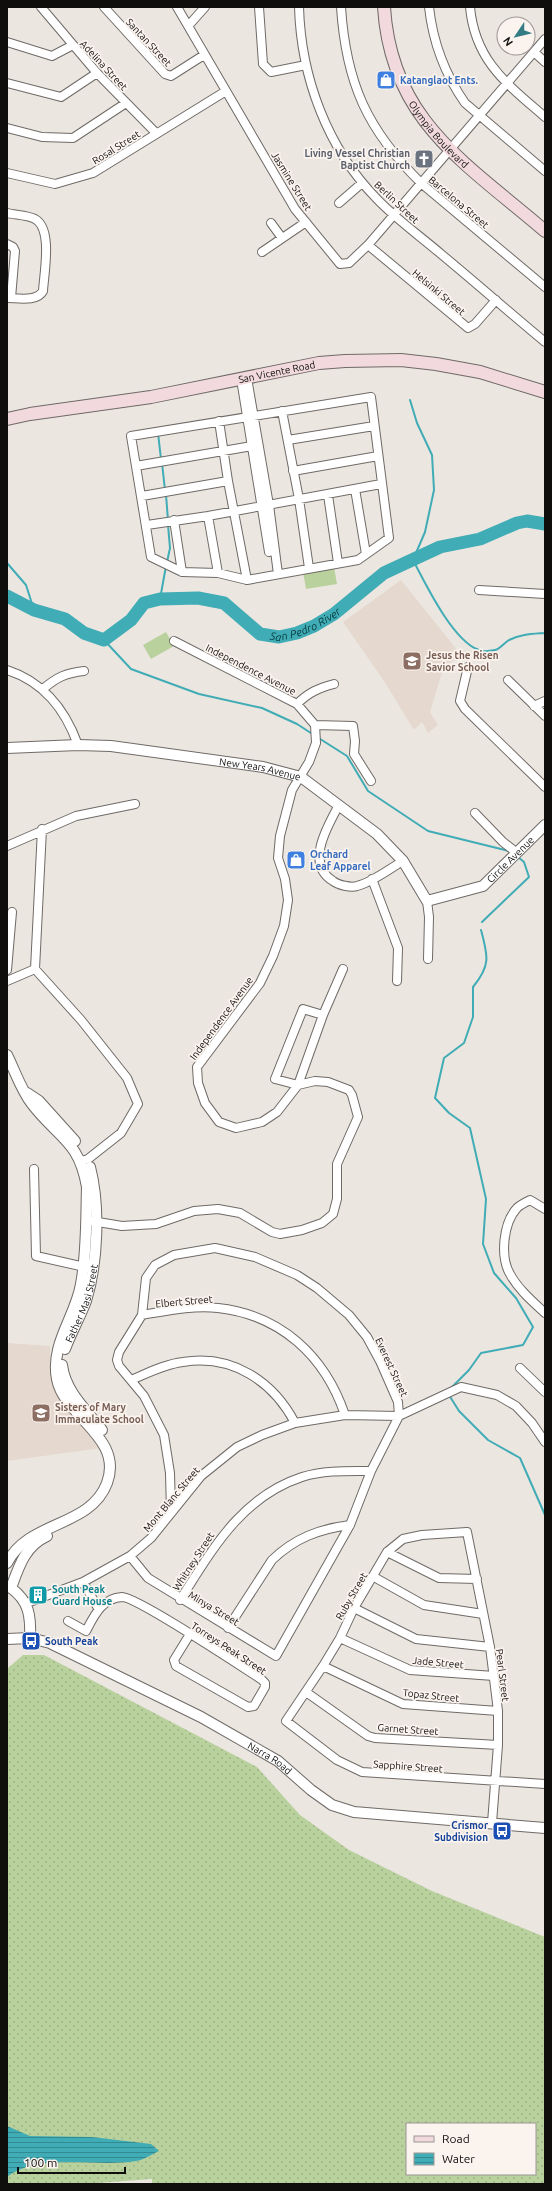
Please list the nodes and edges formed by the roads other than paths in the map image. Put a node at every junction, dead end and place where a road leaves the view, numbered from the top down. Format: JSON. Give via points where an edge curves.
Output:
{"nodes":[{"id":1,"x":104,"y":7,"type":"edge"},
{"id":2,"x":177,"y":7,"type":"edge"},
{"id":3,"x":205,"y":7,"type":"edge"},
{"id":4,"x":259,"y":7,"type":"edge"},
{"id":5,"x":300,"y":7,"type":"edge"},
{"id":6,"x":341,"y":7,"type":"edge"},
{"id":7,"x":384,"y":7,"type":"edge"},
{"id":8,"x":429,"y":7,"type":"edge"},
{"id":9,"x":470,"y":7,"type":"edge"},
{"id":10,"x":45,"y":8,"type":"edge"},
{"id":11,"x":189,"y":25,"type":"junction"},
{"id":12,"x":545,"y":39,"type":"edge"},
{"id":13,"x":7,"y":42,"type":"edge"},
{"id":14,"x":73,"y":45,"type":"junction"},
{"id":15,"x":536,"y":50,"type":"edge"},
{"id":16,"x":536,"y":54,"type":"edge"},
{"id":17,"x":204,"y":55,"type":"junction"},
{"id":18,"x":530,"y":56,"type":"edge"},
{"id":19,"x":545,"y":62,"type":"edge"},
{"id":20,"x":306,"y":65,"type":"junction"},
{"id":21,"x":97,"y":73,"type":"junction"},
{"id":22,"x":7,"y":83,"type":"edge"},
{"id":23,"x":506,"y":84,"type":"junction"},
{"id":24,"x":226,"y":91,"type":"junction"},
{"id":25,"x":126,"y":103,"type":"junction"},
{"id":26,"x":480,"y":115,"type":"junction"},
{"id":27,"x":545,"y":117,"type":"edge"},
{"id":28,"x":7,"y":128,"type":"edge"},
{"id":29,"x":156,"y":133,"type":"junction"},
{"id":30,"x":450,"y":150,"type":"junction"},
{"id":31,"x":545,"y":171,"type":"edge"},
{"id":32,"x":7,"y":173,"type":"edge"},
{"id":33,"x":362,"y":183,"type":"junction"},
{"id":34,"x":422,"y":184,"type":"junction"},
{"id":35,"x":339,"y":203,"type":"dead end"},
{"id":36,"x":7,"y":213,"type":"edge"},
{"id":37,"x":394,"y":215,"type":"junction"},
{"id":38,"x":306,"y":222,"type":"junction"},
{"id":39,"x":271,"y":223,"type":"dead end"},
{"id":40,"x":545,"y":231,"type":"edge"},
{"id":41,"x":282,"y":238,"type":"junction"},
{"id":42,"x":7,"y":244,"type":"edge"},
{"id":43,"x":368,"y":245,"type":"junction"},
{"id":44,"x":262,"y":252,"type":"dead end"},
{"id":45,"x":10,"y":269,"type":"edge"},
{"id":46,"x":545,"y":288,"type":"edge"},
{"id":47,"x":9,"y":298,"type":"edge"},
{"id":48,"x":496,"y":300,"type":"junction"},
{"id":49,"x":545,"y":342,"type":"edge"},
{"id":50,"x":244,"y":378,"type":"junction"},
{"id":51,"x":545,"y":392,"type":"edge"},
{"id":52,"x":282,"y":411,"type":"junction"},
{"id":53,"x":250,"y":416,"type":"junction"},
{"id":54,"x":7,"y":419,"type":"edge"},
{"id":55,"x":219,"y":421,"type":"junction"},
{"id":56,"x":374,"y":426,"type":"junction"},
{"id":57,"x":288,"y":440,"type":"junction"},
{"id":58,"x":252,"y":446,"type":"junction"},
{"id":59,"x":223,"y":451,"type":"junction"},
{"id":60,"x":378,"y":456,"type":"junction"},
{"id":61,"x":136,"y":466,"type":"junction"},
{"id":62,"x":293,"y":471,"type":"junction"},
{"id":63,"x":228,"y":481,"type":"junction"},
{"id":64,"x":381,"y":484,"type":"junction"},
{"id":65,"x":356,"y":489,"type":"junction"},
{"id":66,"x":328,"y":494,"type":"junction"},
{"id":67,"x":142,"y":496,"type":"junction"},
{"id":68,"x":299,"y":500,"type":"junction"},
{"id":69,"x":265,"y":505,"type":"junction"},
{"id":70,"x":234,"y":511,"type":"junction"},
{"id":71,"x":208,"y":516,"type":"junction"},
{"id":72,"x":174,"y":520,"type":"junction"},
{"id":73,"x":147,"y":525,"type":"junction"},
{"id":74,"x":366,"y":554,"type":"junction"},
{"id":75,"x":338,"y":563,"type":"junction"},
{"id":76,"x":309,"y":568,"type":"junction"},
{"id":77,"x":182,"y":572,"type":"junction"},
{"id":78,"x":218,"y":573,"type":"junction"},
{"id":79,"x":275,"y":574,"type":"junction"},
{"id":80,"x":247,"y":580,"type":"junction"},
{"id":81,"x":479,"y":590,"type":"dead end"},
{"id":82,"x":545,"y":594,"type":"edge"},
{"id":83,"x":174,"y":641,"type":"dead end"},
{"id":84,"x":468,"y":667,"type":"dead end"},
{"id":85,"x":7,"y":670,"type":"edge"},
{"id":86,"x":84,"y":671,"type":"dead end"},
{"id":87,"x":508,"y":680,"type":"dead end"},
{"id":88,"x":334,"y":684,"type":"dead end"},
{"id":89,"x":43,"y":689,"type":"junction"},
{"id":90,"x":545,"y":701,"type":"edge"},
{"id":91,"x":297,"y":704,"type":"junction"},
{"id":92,"x":534,"y":706,"type":"junction"},
{"id":93,"x":545,"y":716,"type":"edge"},
{"id":94,"x":315,"y":726,"type":"junction"},
{"id":95,"x":78,"y":745,"type":"junction"},
{"id":96,"x":7,"y":748,"type":"edge"},
{"id":97,"x":301,"y":777,"type":"junction"},
{"id":98,"x":371,"y":781,"type":"dead end"},
{"id":99,"x":545,"y":787,"type":"edge"},
{"id":100,"x":135,"y":804,"type":"dead end"},
{"id":101,"x":339,"y":805,"type":"junction"},
{"id":102,"x":475,"y":813,"type":"dead end"},
{"id":103,"x":545,"y":825,"type":"edge"},
{"id":104,"x":42,"y":829,"type":"junction"},
{"id":105,"x":7,"y":846,"type":"edge"},
{"id":106,"x":516,"y":854,"type":"junction"},
{"id":107,"x":403,"y":861,"type":"junction"},
{"id":108,"x":372,"y":879,"type":"junction"},
{"id":109,"x":427,"y":901,"type":"junction"},
{"id":110,"x":12,"y":912,"type":"dead end"},
{"id":111,"x":428,"y":959,"type":"dead end"},
{"id":112,"x":35,"y":969,"type":"junction"},
{"id":113,"x":343,"y":969,"type":"dead end"},
{"id":114,"x":7,"y":970,"type":"edge"},
{"id":115,"x":7,"y":981,"type":"edge"},
{"id":116,"x":397,"y":981,"type":"dead end"},
{"id":117,"x":323,"y":1015,"type":"junction"},
{"id":118,"x":7,"y":1055,"type":"edge"},
{"id":119,"x":298,"y":1085,"type":"junction"},
{"id":120,"x":84,"y":1160,"type":"junction"},
{"id":121,"x":34,"y":1169,"type":"dead end"},
{"id":122,"x":545,"y":1209,"type":"edge"},
{"id":123,"x":91,"y":1221,"type":"junction"},
{"id":124,"x":88,"y":1268,"type":"junction"},
{"id":125,"x":545,"y":1313,"type":"edge"},
{"id":126,"x":142,"y":1315,"type":"junction"},
{"id":127,"x":520,"y":1368,"type":"dead end"},
{"id":128,"x":132,"y":1380,"type":"junction"},
{"id":129,"x":544,"y":1390,"type":"edge"},
{"id":130,"x":345,"y":1415,"type":"junction"},
{"id":131,"x":399,"y":1416,"type":"junction"},
{"id":132,"x":295,"y":1423,"type":"junction"},
{"id":133,"x":545,"y":1442,"type":"edge"},
{"id":134,"x":371,"y":1471,"type":"junction"},
{"id":135,"x":171,"y":1512,"type":"junction"},
{"id":136,"x":350,"y":1525,"type":"junction"},
{"id":137,"x":467,"y":1532,"type":"joint"},
{"id":138,"x":387,"y":1552,"type":"junction"},
{"id":139,"x":130,"y":1556,"type":"junction"},
{"id":140,"x":7,"y":1564,"type":"edge"},
{"id":141,"x":374,"y":1577,"type":"junction"},
{"id":142,"x":477,"y":1579,"type":"junction"},
{"id":143,"x":83,"y":1582,"type":"junction"},
{"id":144,"x":9,"y":1589,"type":"edge"},
{"id":145,"x":180,"y":1600,"type":"junction"},
{"id":146,"x":27,"y":1603,"type":"junction"},
{"id":147,"x":98,"y":1608,"type":"junction"},
{"id":148,"x":354,"y":1608,"type":"junction"},
{"id":149,"x":483,"y":1614,"type":"junction"},
{"id":150,"x":68,"y":1621,"type":"dead end"},
{"id":151,"x":228,"y":1628,"type":"junction"},
{"id":152,"x":190,"y":1634,"type":"junction"},
{"id":153,"x":30,"y":1638,"type":"junction"},
{"id":154,"x":340,"y":1638,"type":"junction"},
{"id":155,"x":7,"y":1639,"type":"edge"},
{"id":156,"x":490,"y":1647,"type":"junction"},
{"id":157,"x":323,"y":1666,"type":"junction"},
{"id":158,"x":494,"y":1676,"type":"junction"},
{"id":159,"x":306,"y":1692,"type":"junction"},
{"id":160,"x":498,"y":1711,"type":"junction"},
{"id":161,"x":286,"y":1721,"type":"joint"},
{"id":162,"x":498,"y":1745,"type":"junction"},
{"id":163,"x":496,"y":1782,"type":"junction"},
{"id":164,"x":545,"y":1784,"type":"edge"},
{"id":165,"x":492,"y":1823,"type":"junction"},
{"id":166,"x":545,"y":1828,"type":"edge"}],
"edges":[{"from":1,"to":17,"type":"street","name":"Santan Street","via":[[165,74],[171,76]]},
{"from":2,"to":11,"type":"street","name":"Jasmine Street"},
{"from":3,"to":11,"type":"street"},
{"from":4,"to":20,"type":"street","via":[[263,64],[266,69],[271,72]]},
{"from":5,"to":20,"type":"street","name":"Berlin Street"},
{"from":6,"to":34,"type":"street","name":"Barcelona Street","via":[[343,37],[360,102],[377,133]]},
{"from":7,"to":30,"type":"main road","name":"Olympia Boulevard","via":[[389,50],[398,75],[423,121]]},
{"from":8,"to":26,"type":"street","via":[[439,56],[447,74],[465,103]]},
{"from":9,"to":23,"type":"street","via":[[472,24],[480,48],[493,70]]},
{"from":10,"to":14,"type":"street","name":"Adelina Street"},
{"from":11,"to":17,"type":"street","name":"Jasmine Street"},
{"from":12,"to":15,"type":"street","name":"Jasmine Street"},
{"from":13,"to":14,"type":"street","via":[[52,56]]},
{"from":14,"to":21,"type":"street","name":"Adelina Street"},
{"from":16,"to":19,"type":"street"},
{"from":17,"to":24,"type":"street","name":"Jasmine Street"},
{"from":18,"to":23,"type":"street","name":"Jasmine Street"},
{"from":20,"to":33,"type":"street","name":"Berlin Street","via":[[318,107],[344,158]]},
{"from":21,"to":22,"type":"street","via":[[61,97]]},
{"from":21,"to":25,"type":"street","name":"Adelina Street"},
{"from":23,"to":26,"type":"street","name":"Jasmine Street"},
{"from":23,"to":27,"type":"street"},
{"from":24,"to":29,"type":"street","name":"Rosal Street"},
{"from":24,"to":38,"type":"street","name":"Jasmine Street","via":[[295,209]]},
{"from":25,"to":28,"type":"street","via":[[73,138],[42,137]]},
{"from":25,"to":29,"type":"street","name":"Adelina Street"},
{"from":26,"to":30,"type":"street","name":"Jasmine Street"},
{"from":26,"to":31,"type":"street"},
{"from":29,"to":32,"type":"street","name":"Rosal Street","via":[[93,173],[54,184]]},
{"from":30,"to":34,"type":"street","name":"Jasmine Street"},
{"from":30,"to":40,"type":"main road","name":"Olympia Boulevard"},
{"from":33,"to":35,"type":"street"},
{"from":33,"to":37,"type":"street","name":"Berlin Street"},
{"from":34,"to":37,"type":"street","name":"Jasmine Street"},
{"from":34,"to":46,"type":"street","name":"Barcelona Street"},
{"from":36,"to":47,"type":"street","via":[[35,219],[43,227],[46,237],[40,296]]},
{"from":37,"to":43,"type":"street","name":"Jasmine Street"},
{"from":37,"to":48,"type":"street","name":"Berlin Street"},
{"from":38,"to":41,"type":"street"},
{"from":38,"to":43,"type":"street","name":"Jasmine Street","via":[[340,264],[349,264]]},
{"from":39,"to":41,"type":"street"},
{"from":41,"to":44,"type":"street"},
{"from":42,"to":45,"type":"street","via":[[15,251]]},
{"from":43,"to":48,"type":"street","name":"Helsinki Street","via":[[468,328],[475,324]]},
{"from":45,"to":47,"type":"street"},
{"from":48,"to":49,"type":"street","name":"Berlin Street"},
{"from":50,"to":51,"type":"main road","name":"San Vicente Road","via":[[319,363],[401,360],[480,372]]},
{"from":50,"to":53,"type":"street"},
{"from":50,"to":54,"type":"main road","name":"San Vicente Road","via":[[176,392]]},
{"from":52,"to":53,"type":"street"},
{"from":52,"to":56,"type":"street","via":[[371,397]]},
{"from":52,"to":57,"type":"street"},
{"from":53,"to":55,"type":"street"},
{"from":53,"to":58,"type":"street"},
{"from":53,"to":69,"type":"street"},
{"from":55,"to":59,"type":"street"},
{"from":55,"to":61,"type":"street","via":[[131,436]]},
{"from":56,"to":57,"type":"street"},
{"from":56,"to":60,"type":"street"},
{"from":57,"to":62,"type":"street"},
{"from":58,"to":59,"type":"street"},
{"from":58,"to":69,"type":"street"},
{"from":59,"to":61,"type":"street"},
{"from":59,"to":63,"type":"street"},
{"from":60,"to":62,"type":"street"},
{"from":60,"to":64,"type":"street"},
{"from":61,"to":67,"type":"street"},
{"from":62,"to":68,"type":"street"},
{"from":63,"to":67,"type":"street"},
{"from":63,"to":70,"type":"street"},
{"from":64,"to":65,"type":"street"},
{"from":64,"to":74,"type":"street","via":[[389,538]]},
{"from":65,"to":66,"type":"street"},
{"from":65,"to":74,"type":"street"},
{"from":66,"to":68,"type":"street"},
{"from":66,"to":75,"type":"street"},
{"from":67,"to":73,"type":"street"},
{"from":68,"to":69,"type":"street"},
{"from":68,"to":76,"type":"street"},
{"from":69,"to":70,"type":"street"},
{"from":69,"to":79,"type":"street"},
{"from":70,"to":71,"type":"street"},
{"from":70,"to":80,"type":"street"},
{"from":71,"to":72,"type":"street"},
{"from":71,"to":78,"type":"street"},
{"from":72,"to":73,"type":"street"},
{"from":72,"to":77,"type":"street"},
{"from":73,"to":77,"type":"street","via":[[151,557]]},
{"from":74,"to":75,"type":"street","via":[[358,560]]},
{"from":75,"to":76,"type":"street"},
{"from":76,"to":79,"type":"street"},
{"from":77,"to":78,"type":"street"},
{"from":78,"to":80,"type":"street"},
{"from":79,"to":80,"type":"street"},
{"from":81,"to":82,"type":"street"},
{"from":83,"to":91,"type":"street","name":"Independence Avenue"},
{"from":84,"to":99,"type":"street","via":[[460,701],[465,709]]},
{"from":85,"to":89,"type":"street","via":[[25,676]]},
{"from":86,"to":89,"type":"street","via":[[68,672],[56,677]]},
{"from":87,"to":92,"type":"street"},
{"from":88,"to":91,"type":"street","via":[[316,689]]},
{"from":89,"to":95,"type":"street","via":[[64,716]]},
{"from":90,"to":92,"type":"street"},
{"from":91,"to":94,"type":"street","name":"Independence Avenue"},
{"from":92,"to":93,"type":"street"},
{"from":94,"to":97,"type":"street","name":"Independence Avenue","via":[[316,743]]},
{"from":94,"to":98,"type":"street","via":[[353,726],[354,754]]},
{"from":95,"to":96,"type":"street","name":"New Years Avenue"},
{"from":95,"to":97,"type":"street","name":"New Years Avenue","via":[[110,746],[216,760],[263,767]]},
{"from":97,"to":101,"type":"street","name":"New Years Avenue"},
{"from":97,"to":119,"type":"street","name":"Independence Avenue","via":[[292,790],[280,836],[278,858],[288,900],[284,926],[260,983],[197,1067],[198,1083],[205,1103],[219,1122],[236,1128],[262,1122],[277,1112]]},
{"from":100,"to":104,"type":"street","via":[[76,816]]},
{"from":101,"to":107,"type":"street","name":"New Years Avenue","via":[[377,834]]},
{"from":101,"to":108,"type":"street","via":[[320,848],[320,863],[324,876],[337,884],[356,887]]},
{"from":102,"to":106,"type":"street"},
{"from":103,"to":106,"type":"street","name":"Circle Avenue"},
{"from":104,"to":105,"type":"street"},
{"from":104,"to":112,"type":"street"},
{"from":106,"to":109,"type":"street","name":"Circle Avenue","via":[[483,886]]},
{"from":107,"to":108,"type":"street"},
{"from":107,"to":109,"type":"street","name":"New Years Avenue"},
{"from":108,"to":116,"type":"street","via":[[398,948]]},
{"from":109,"to":111,"type":"street","name":"New Years Avenue"},
{"from":110,"to":114,"type":"street"},
{"from":112,"to":115,"type":"street"},
{"from":112,"to":120,"type":"street","via":[[81,1020],[127,1078],[138,1104],[121,1133]]},
{"from":113,"to":117,"type":"street","name":"Independence Avenue"},
{"from":117,"to":119,"type":"street","name":"Independence Avenue"},
{"from":117,"to":119,"type":"street","via":[[302,1009],[277,1071],[275,1079]]},
{"from":118,"to":120,"type":"street","name":"Father Masi Street","via":[[22,1090],[32,1105]]},
{"from":119,"to":123,"type":"street","via":[[315,1081],[340,1085],[352,1095],[358,1116],[337,1164],[337,1199],[334,1214],[322,1223],[280,1234],[240,1213],[218,1209],[194,1211],[156,1224],[122,1226]]},
{"from":120,"to":123,"type":"street","name":"Father Masi Street"},
{"from":121,"to":124,"type":"street","via":[[36,1256]]},
{"from":122,"to":125,"type":"street","via":[[530,1200],[517,1209],[506,1230],[504,1254],[509,1273],[527,1297]]},
{"from":123,"to":124,"type":"street","name":"Father Masi Street"},
{"from":124,"to":140,"type":"street","name":"Father Masi Street","via":[[78,1301],[59,1346],[55,1368],[61,1392],[101,1439],[110,1470],[108,1482],[94,1503],[72,1518],[25,1541],[11,1555]]},
{"from":124,"to":144,"type":"street","name":"Father Masi Street","via":[[85,1302],[72,1330],[62,1364],[64,1378],[72,1394],[106,1435],[111,1445],[115,1471],[113,1484],[107,1498],[98,1508],[29,1548]]},
{"from":126,"to":128,"type":"street","name":"Everest Street","via":[[124,1342],[117,1360]]},
{"from":126,"to":130,"type":"street","name":"Elbert Street","via":[[169,1310],[217,1308],[246,1313],[277,1326],[318,1362],[339,1396]]},
{"from":126,"to":131,"type":"street","name":"Everest Street","via":[[146,1278],[150,1270],[162,1260],[215,1248],[236,1251],[275,1264],[317,1288],[349,1315],[367,1337],[398,1402]]},
{"from":127,"to":129,"type":"street"},
{"from":128,"to":132,"type":"street","via":[[151,1371],[183,1362],[220,1362],[256,1377],[285,1405]]},
{"from":128,"to":135,"type":"street","name":"Everest Street","via":[[144,1396],[164,1435],[170,1473]]},
{"from":130,"to":131,"type":"street","name":"Mont Blanc Street"},
{"from":130,"to":132,"type":"street","name":"Mont Blanc Street"},
{"from":131,"to":133,"type":"street","name":"Mont Blanc Street","via":[[461,1387],[497,1395],[516,1406]]},
{"from":131,"to":134,"type":"street"},
{"from":132,"to":135,"type":"street","name":"Mont Blanc Street","via":[[262,1434],[237,1447],[201,1476]]},
{"from":134,"to":136,"type":"street"},
{"from":134,"to":145,"type":"street","name":"Whitney Street","via":[[303,1477],[266,1495],[240,1515],[218,1539]]},
{"from":135,"to":139,"type":"street","name":"Mont Blanc Street","via":[[151,1538]]},
{"from":136,"to":151,"type":"street","via":[[312,1533],[294,1541],[281,1551],[272,1560]]},
{"from":136,"to":151,"type":"street","name":"Minya Street","via":[[276,1656]]},
{"from":137,"to":138,"type":"street","name":"Ruby Street","via":[[403,1539]]},
{"from":137,"to":142,"type":"street","name":"Pearl Street"},
{"from":138,"to":141,"type":"street","name":"Ruby Street"},
{"from":138,"to":142,"type":"street","via":[[439,1578]]},
{"from":139,"to":143,"type":"street","name":"Mont Blanc Street"},
{"from":139,"to":145,"type":"street","name":"Minya Street","via":[[148,1578]]},
{"from":141,"to":148,"type":"street","name":"Ruby Street"},
{"from":141,"to":149,"type":"street","via":[[424,1606]]},
{"from":142,"to":149,"type":"street","name":"Pearl Street"},
{"from":143,"to":146,"type":"street","name":"Mont Blanc Street"},
{"from":143,"to":147,"type":"street"},
{"from":144,"to":146,"type":"street","name":"Father Masi Street","via":[[19,1594]]},
{"from":145,"to":151,"type":"street","name":"Minya Street"},
{"from":146,"to":153,"type":"street"},
{"from":147,"to":150,"type":"street","via":[[86,1630]]},
{"from":147,"to":152,"type":"street","name":"Torreys Peak Street","via":[[116,1599],[128,1598]]},
{"from":148,"to":154,"type":"street","name":"Ruby Street"},
{"from":148,"to":156,"type":"street","via":[[416,1639]]},
{"from":149,"to":156,"type":"street","name":"Pearl Street"},
{"from":152,"to":152,"type":"street","name":"Torreys Peak Street","via":[[262,1679],[265,1687],[254,1706],[248,1708],[176,1666],[174,1660]]},
{"from":153,"to":155,"type":"street","name":"Narra Road"},
{"from":153,"to":165,"type":"street","name":"Narra Road","via":[[50,1643],[201,1717],[278,1761],[332,1805],[354,1812]]},
{"from":154,"to":157,"type":"street","name":"Ruby Street"},
{"from":154,"to":158,"type":"street","name":"Jade Street","via":[[410,1670]]},
{"from":156,"to":158,"type":"street","name":"Pearl Street"},
{"from":157,"to":159,"type":"street","name":"Ruby Street"},
{"from":157,"to":160,"type":"street","name":"Topaz Street","via":[[403,1704]]},
{"from":158,"to":160,"type":"street","name":"Pearl Street"},
{"from":159,"to":161,"type":"street","name":"Ruby Street"},
{"from":159,"to":162,"type":"street","name":"Garnet Street","via":[[368,1736],[375,1738]]},
{"from":160,"to":162,"type":"street","name":"Pearl Street"},
{"from":161,"to":163,"type":"street","name":"Sapphire Street","via":[[337,1760],[362,1772]]},
{"from":162,"to":163,"type":"street","name":"Pearl Street"},
{"from":163,"to":164,"type":"street","name":"Sapphire Street"},
{"from":163,"to":165,"type":"street","name":"Pearl Street"},
{"from":165,"to":166,"type":"street","name":"Narra Road"}]}
